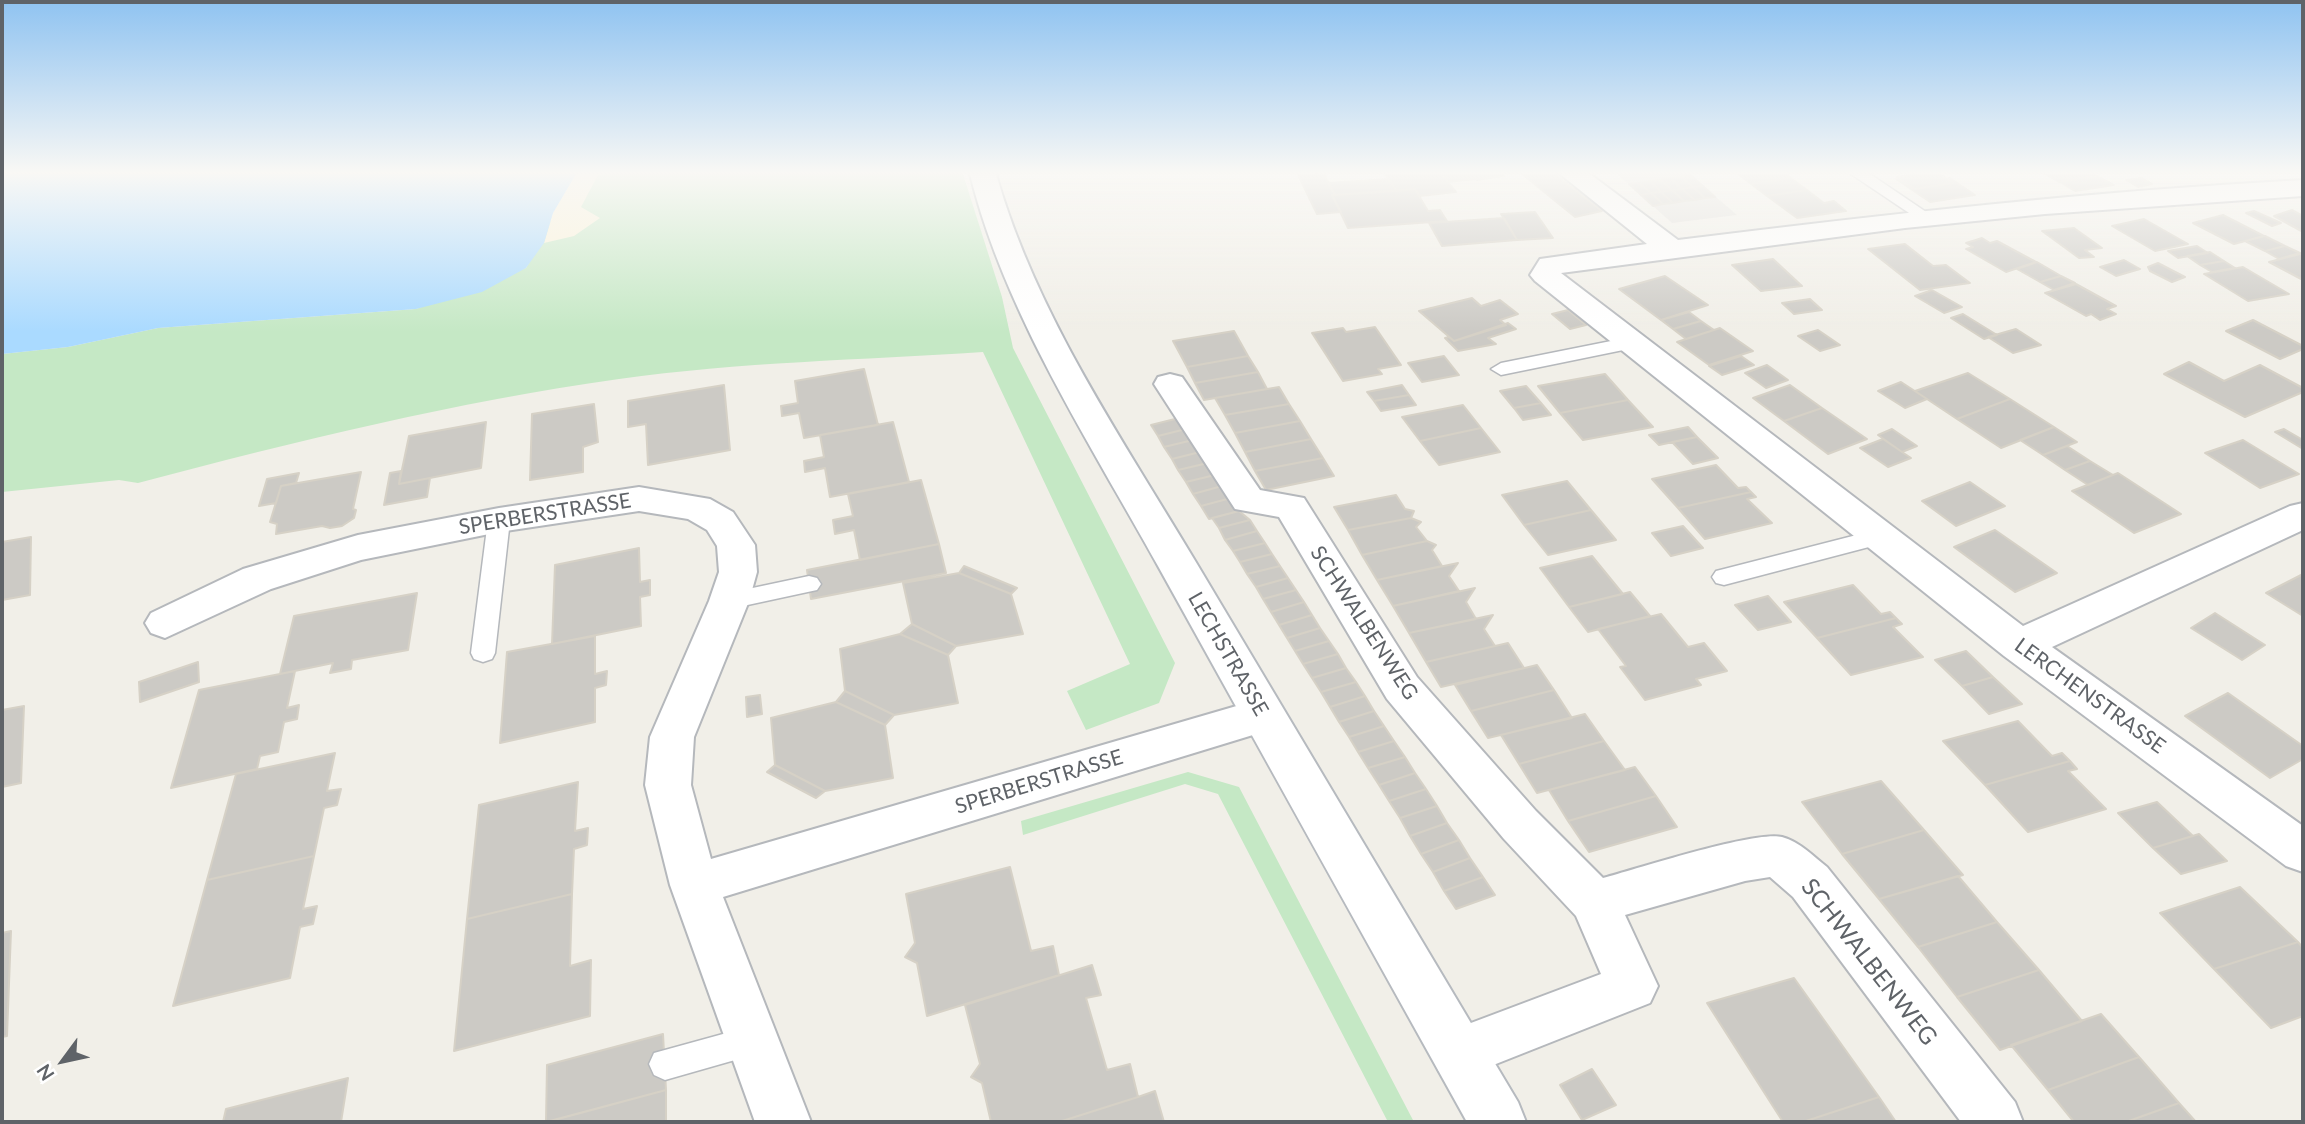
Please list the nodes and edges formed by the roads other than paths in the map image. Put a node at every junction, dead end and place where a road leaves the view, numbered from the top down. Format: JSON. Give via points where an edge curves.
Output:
{"nodes":[{"id":1,"x":1000,"y":226,"type":"edge"},
{"id":2,"x":1642,"y":226,"type":"edge"},
{"id":3,"x":1857,"y":226,"type":"edge"},
{"id":4,"x":1671,"y":249,"type":"junction"},
{"id":5,"x":1631,"y":343,"type":"junction"},
{"id":6,"x":1501,"y":369,"type":"dead end"},
{"id":7,"x":1170,"y":384,"type":"dead end"},
{"id":8,"x":2303,"y":515,"type":"edge"},
{"id":9,"x":499,"y":520,"type":"junction"},
{"id":10,"x":1880,"y":537,"type":"junction"},
{"id":11,"x":1724,"y":577,"type":"dead end"},
{"id":12,"x":809,"y":584,"type":"dead end"},
{"id":13,"x":729,"y":601,"type":"junction"},
{"id":14,"x":165,"y":623,"type":"dead end"},
{"id":15,"x":2019,"y":645,"type":"junction"},
{"id":16,"x":483,"y":653,"type":"dead end"},
{"id":17,"x":1264,"y":715,"type":"junction"},
{"id":18,"x":2303,"y":852,"type":"edge"},
{"id":19,"x":694,"y":884,"type":"junction"},
{"id":20,"x":1594,"y":902,"type":"junction"},
{"id":21,"x":752,"y":1041,"type":"junction"},
{"id":22,"x":1458,"y":1053,"type":"junction"},
{"id":23,"x":665,"y":1063,"type":"dead end"},
{"id":24,"x":783,"y":1122,"type":"edge"},
{"id":25,"x":1498,"y":1122,"type":"edge"},
{"id":26,"x":1995,"y":1122,"type":"edge"}],
"edges":[{"from":1,"to":17,"type":"street","name":"LECHSTRASSE","via":[[1027,294],[1090,413]]},
{"from":2,"to":4,"type":"street"},
{"from":3,"to":4,"type":"street","name":"LERCHENSTRASSE"},
{"from":4,"to":5,"type":"street","name":"LERCHENSTRASSE","via":[[1549,265],[1545,275]]},
{"from":5,"to":6,"type":"lane"},
{"from":5,"to":10,"type":"street","name":"LERCHENSTRASSE"},
{"from":7,"to":20,"type":"street","name":"SCHWALBENWEG","via":[[1248,500],[1291,507],[1402,688],[1520,825]]},
{"from":8,"to":15,"type":"street"},
{"from":9,"to":13,"type":"street","name":"SPERBERSTRASSE","via":[[639,499],[697,508],[720,521],[736,545],[738,572]]},
{"from":9,"to":14,"type":"street","name":"SPERBERSTRASSE","via":[[358,548],[257,579]]},
{"from":9,"to":16,"type":"lane"},
{"from":10,"to":11,"type":"lane"},
{"from":10,"to":15,"type":"street","name":"LERCHENSTRASSE"},
{"from":12,"to":13,"type":"lane"},
{"from":13,"to":19,"type":"street","name":"SPERBERSTRASSE","via":[[672,737],[667,785]]},
{"from":15,"to":18,"type":"street","name":"LERCHENSTRASSE"},
{"from":17,"to":19,"type":"street","name":"SPERBERSTRASSE"},
{"from":17,"to":22,"type":"street","name":"LECHSTRASSE"},
{"from":19,"to":21,"type":"street","name":"SPERBERSTRASSE"},
{"from":20,"to":22,"type":"street","name":"SCHWALBENWEG","via":[[1632,986]]},
{"from":20,"to":26,"type":"street","name":"SCHWALBENWEG","via":[[1745,860],[1779,856],[1810,882]]},
{"from":21,"to":23,"type":"lane"},
{"from":21,"to":24,"type":"street","name":"SPERBERSTRASSE"},
{"from":22,"to":25,"type":"street","name":"LECHSTRASSE"}]}
